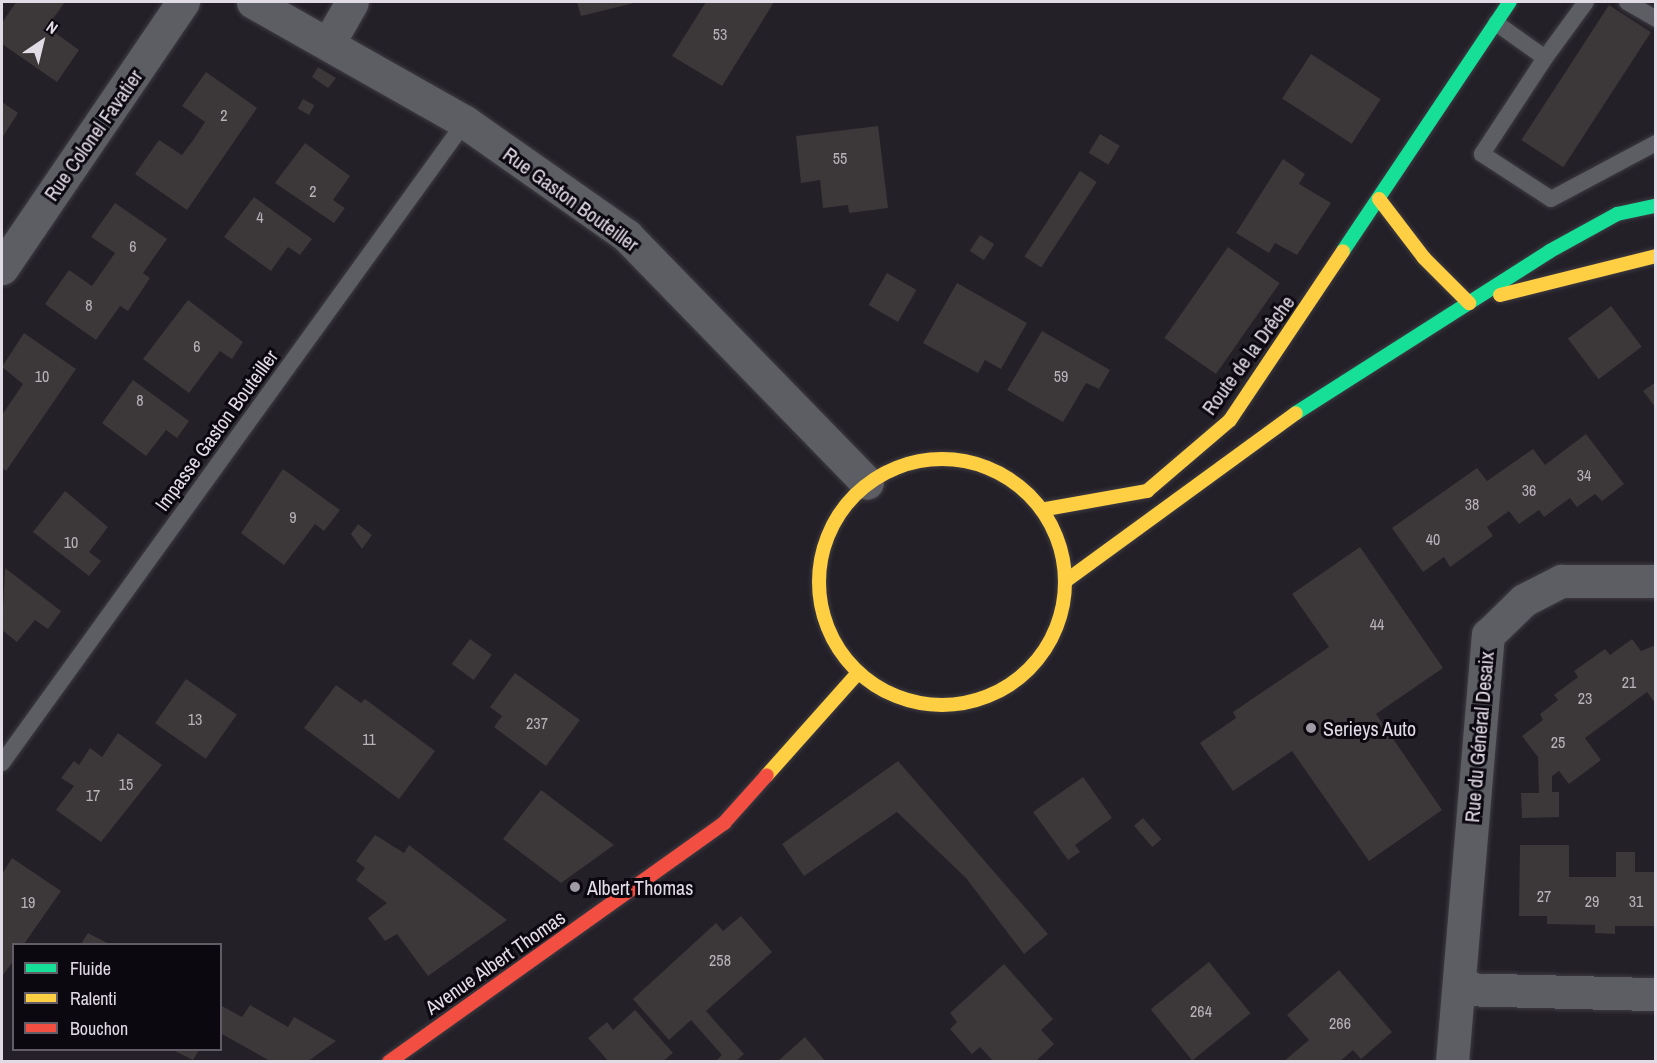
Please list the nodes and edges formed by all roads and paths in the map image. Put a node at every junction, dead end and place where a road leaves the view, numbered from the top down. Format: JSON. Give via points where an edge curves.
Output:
{"nodes":[{"id":1,"x":183,"y":2,"type":"edge"},
{"id":2,"x":253,"y":2,"type":"edge"},
{"id":3,"x":352,"y":2,"type":"edge"},
{"id":4,"x":1510,"y":2,"type":"edge"},
{"id":5,"x":1586,"y":2,"type":"edge"},
{"id":6,"x":1627,"y":2,"type":"edge"},
{"id":7,"x":1656,"y":19,"type":"edge"},
{"id":8,"x":1496,"y":23,"type":"junction"},
{"id":9,"x":328,"y":44,"type":"junction"},
{"id":10,"x":1545,"y":58,"type":"junction"},
{"id":11,"x":465,"y":122,"type":"junction"},
{"id":12,"x":1656,"y":143,"type":"edge"},
{"id":13,"x":1378,"y":199,"type":"junction"},
{"id":14,"x":1656,"y":206,"type":"edge"},
{"id":15,"x":1656,"y":256,"type":"edge"},
{"id":16,"x":2,"y":268,"type":"edge"},
{"id":17,"x":1469,"y":303,"type":"junction"},
{"id":18,"x":867,"y":483,"type":"junction"},
{"id":19,"x":1046,"y":509,"type":"junction"},
{"id":20,"x":1066,"y":580,"type":"junction"},
{"id":21,"x":1656,"y":581,"type":"edge"},
{"id":22,"x":857,"y":674,"type":"junction"},
{"id":23,"x":2,"y":763,"type":"edge"},
{"id":24,"x":1459,"y":988,"type":"junction"},
{"id":25,"x":1656,"y":994,"type":"edge"},
{"id":26,"x":388,"y":1062,"type":"edge"},
{"id":27,"x":1452,"y":1062,"type":"edge"}],
"edges":[{"from":1,"to":16,"type":"street","name":"Rue Colonel Favatier"},
{"from":2,"to":9,"type":"street","name":"Rue Gaston Bouteiller"},
{"from":3,"to":9,"type":"street"},
{"from":4,"to":8,"type":"main road","name":"Route de la Drêche"},
{"from":5,"to":10,"type":"lane"},
{"from":6,"to":7,"type":"lane"},
{"from":8,"to":10,"type":"lane"},
{"from":8,"to":13,"type":"main road","name":"Route de la Drêche"},
{"from":9,"to":11,"type":"street","name":"Rue Gaston Bouteiller"},
{"from":10,"to":12,"type":"lane","via":[[1482,154],[1551,199]]},
{"from":11,"to":18,"type":"street","name":"Rue Gaston Bouteiller","via":[[627,236]]},
{"from":11,"to":23,"type":"lane","name":"Impasse Gaston Bouteiller"},
{"from":13,"to":17,"type":"main road","via":[[1424,258]]},
{"from":13,"to":19,"type":"main road","name":"Route de la Drêche","via":[[1230,420],[1147,491]]},
{"from":14,"to":17,"type":"main road","via":[[1617,214]]},
{"from":15,"to":17,"type":"main road"},
{"from":17,"to":20,"type":"main road","via":[[1292,416]]},
{"from":18,"to":19,"type":"main road","via":[[904,464],[946,458],[988,467]]},
{"from":18,"to":22,"type":"main road","via":[[839,513],[819,560],[818,591],[824,622],[837,650]]},
{"from":19,"to":20,"type":"main road"},
{"from":20,"to":22,"type":"main road","via":[[1060,621],[1044,652],[1011,686],[973,703],[932,706],[892,696]]},
{"from":21,"to":24,"type":"street","name":"Rue du Général Desaix","via":[[1561,581],[1524,600],[1488,635]]},
{"from":22,"to":26,"type":"main road","name":"Avenue Albert Thomas","via":[[724,823]]},
{"from":24,"to":25,"type":"street"},
{"from":24,"to":27,"type":"street","name":"Rue du Général Desaix"}]}
